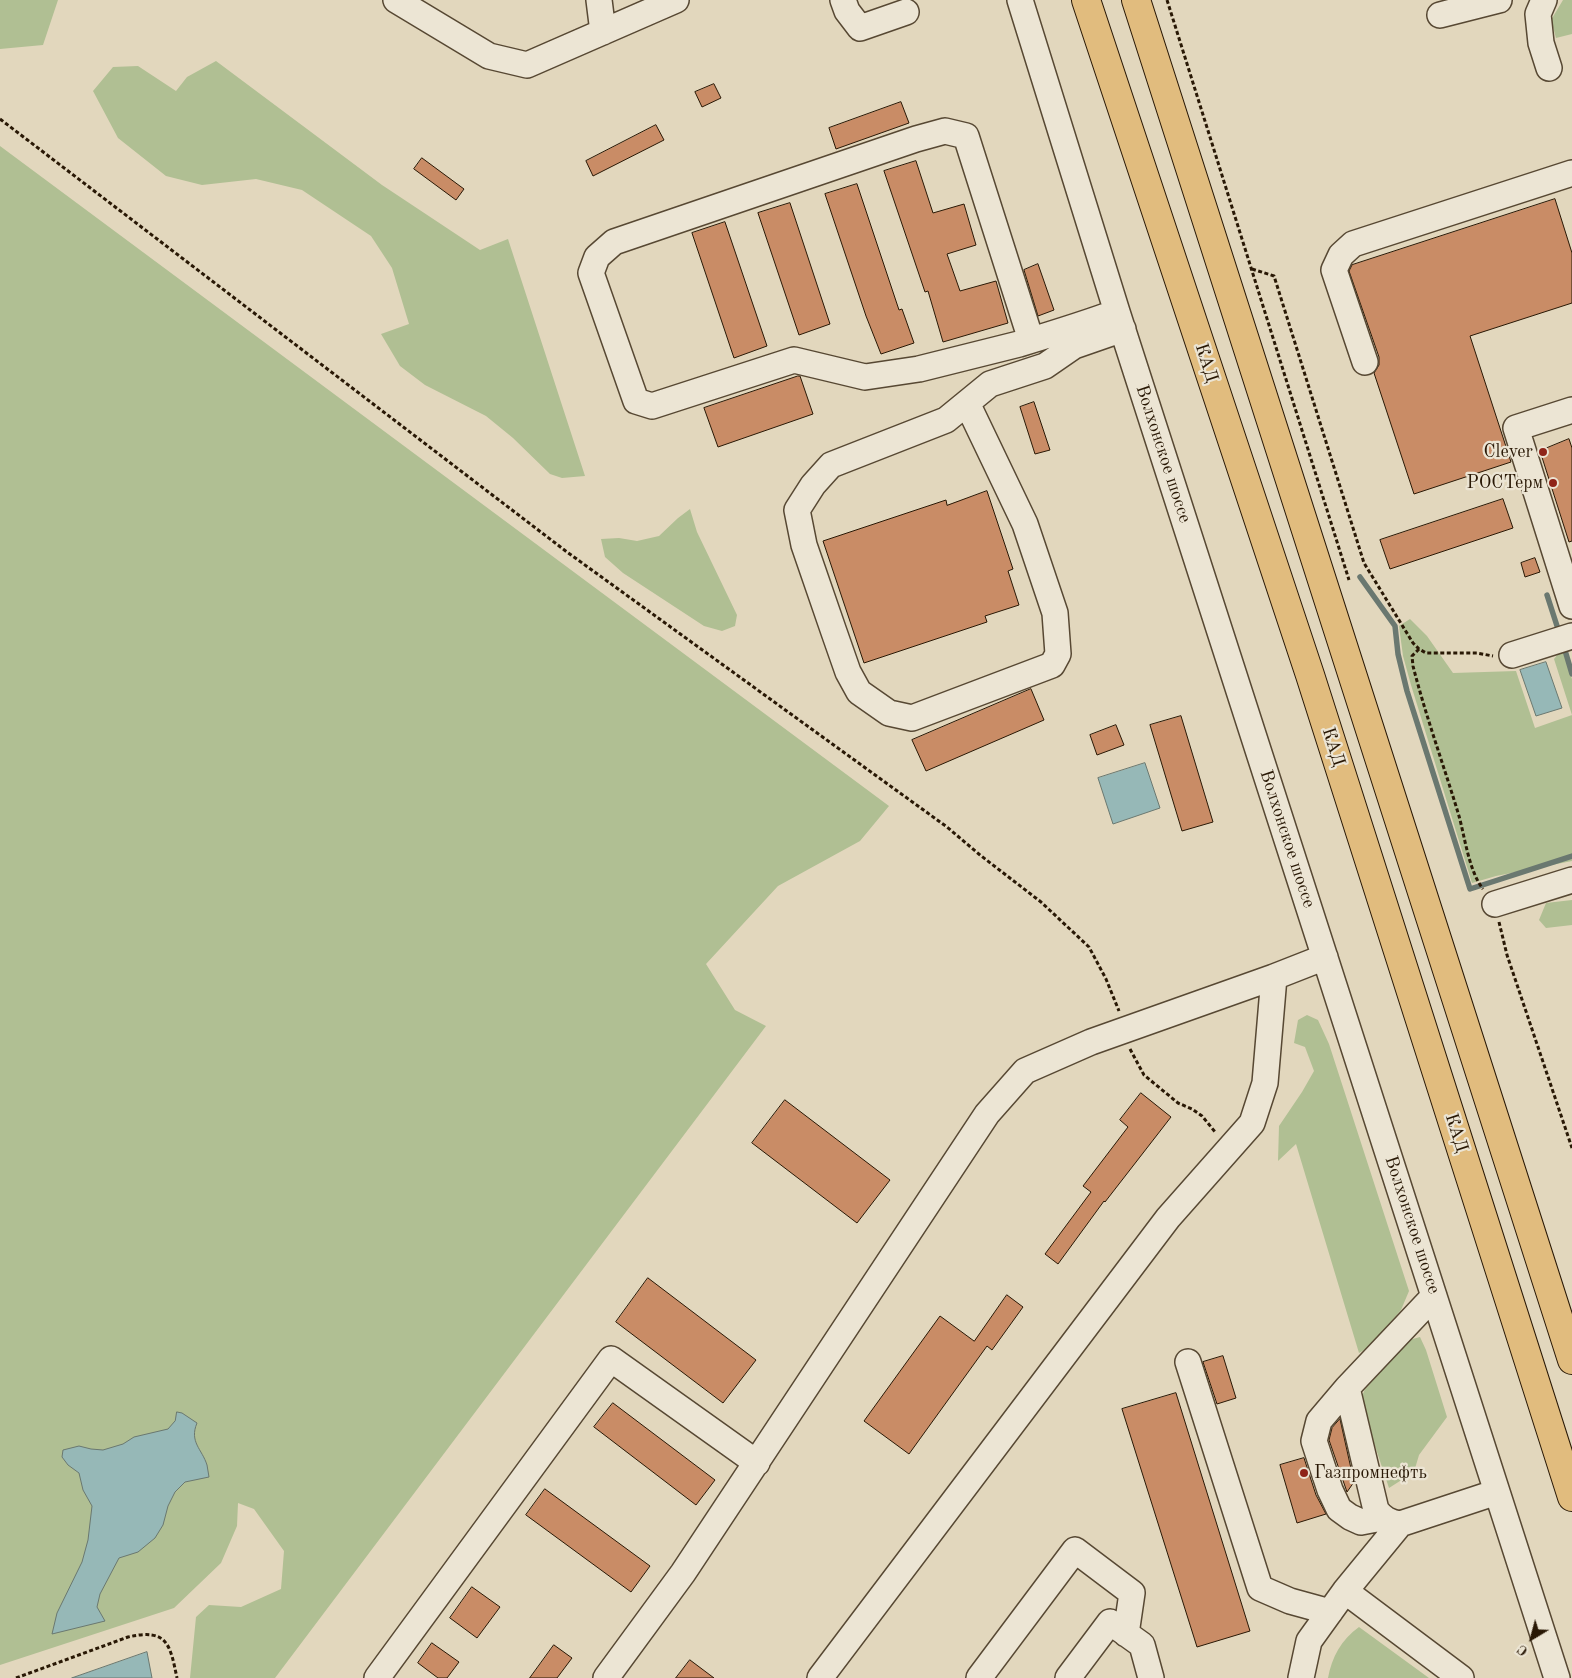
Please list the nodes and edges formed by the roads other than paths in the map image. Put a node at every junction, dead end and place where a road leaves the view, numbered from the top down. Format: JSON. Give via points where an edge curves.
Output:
{"nodes":[{"id":1,"x":396,"y":0,"type":"edge"},
{"id":2,"x":599,"y":0,"type":"edge"},
{"id":3,"x":676,"y":0,"type":"edge"},
{"id":4,"x":843,"y":0,"type":"edge"},
{"id":5,"x":1020,"y":0,"type":"edge"},
{"id":6,"x":1086,"y":0,"type":"edge"},
{"id":7,"x":1136,"y":0,"type":"edge"},
{"id":8,"x":1499,"y":0,"type":"edge"},
{"id":9,"x":1544,"y":0,"type":"edge"},
{"id":10,"x":906,"y":12,"type":"dead end"},
{"id":11,"x":1440,"y":15,"type":"dead end"},
{"id":12,"x":603,"y":32,"type":"junction"},
{"id":13,"x":1549,"y":68,"type":"dead end"},
{"id":14,"x":1572,"y":173,"type":"edge"},
{"id":15,"x":1120,"y":320,"type":"junction"},
{"id":16,"x":1031,"y":340,"type":"junction"},
{"id":17,"x":1365,"y":362,"type":"dead end"},
{"id":18,"x":967,"y":403,"type":"junction"},
{"id":19,"x":1572,"y":410,"type":"edge"},
{"id":20,"x":1567,"y":573,"type":"edge"},
{"id":21,"x":1572,"y":606,"type":"edge"},
{"id":22,"x":1572,"y":636,"type":"edge"},
{"id":23,"x":1512,"y":654,"type":"road end"},
{"id":24,"x":1572,"y":880,"type":"edge"},
{"id":25,"x":1495,"y":904,"type":"road end"},
{"id":26,"x":1326,"y":957,"type":"junction"},
{"id":27,"x":1274,"y":977,"type":"junction"},
{"id":28,"x":1434,"y":1296,"type":"junction"},
{"id":29,"x":1572,"y":1360,"type":"edge"},
{"id":30,"x":1188,"y":1362,"type":"dead end"},
{"id":31,"x":1347,"y":1388,"type":"junction"},
{"id":32,"x":757,"y":1463,"type":"junction"},
{"id":33,"x":1498,"y":1492,"type":"junction"},
{"id":34,"x":1572,"y":1497,"type":"edge"},
{"id":35,"x":1391,"y":1521,"type":"junction"},
{"id":36,"x":1345,"y":1591,"type":"junction"},
{"id":37,"x":1330,"y":1612,"type":"junction"},
{"id":38,"x":1126,"y":1634,"type":"junction"},
{"id":39,"x":377,"y":1678,"type":"edge"},
{"id":40,"x":606,"y":1678,"type":"edge"},
{"id":41,"x":820,"y":1678,"type":"edge"},
{"id":42,"x":979,"y":1678,"type":"edge"},
{"id":43,"x":1068,"y":1678,"type":"edge"},
{"id":44,"x":1150,"y":1678,"type":"edge"},
{"id":45,"x":1301,"y":1678,"type":"edge"},
{"id":46,"x":1461,"y":1678,"type":"edge"},
{"id":47,"x":1557,"y":1678,"type":"edge"}],
"edges":[{"from":1,"to":12,"type":"street","via":[[489,56],[527,65]]},
{"from":2,"to":12,"type":"street"},
{"from":3,"to":12,"type":"street"},
{"from":4,"to":10,"type":"street","via":[[860,28]]},
{"from":5,"to":15,"type":"street","name":"Волхонское шоссе"},
{"from":6,"to":34,"type":"highway","name":"КАД","via":[[1310,675]]},
{"from":7,"to":29,"type":"highway"},
{"from":8,"to":11,"type":"street"},
{"from":9,"to":13,"type":"street","via":[[1538,14],[1541,43]]},
{"from":14,"to":17,"type":"street","via":[[1353,244],[1341,255],[1334,270]]},
{"from":15,"to":16,"type":"street"},
{"from":15,"to":18,"type":"street","via":[[1045,366],[990,384]]},
{"from":15,"to":26,"type":"street","name":"Волхонское шоссе"},
{"from":16,"to":16,"type":"street","via":[[919,369],[865,377],[794,360],[652,406],[636,401],[591,273],[597,257],[614,242],[916,139],[945,132],[966,136]]},
{"from":18,"to":18,"type":"street","via":[[946,420],[831,466],[813,485],[797,510],[804,545],[848,672],[859,692],[889,713],[912,718],[1052,665],[1058,654],[1055,612],[1025,524]]},
{"from":19,"to":20,"type":"street","via":[[1516,428]]},
{"from":20,"to":21,"type":"street"},
{"from":22,"to":23,"type":"street"},
{"from":24,"to":25,"type":"street"},
{"from":26,"to":27,"type":"street"},
{"from":26,"to":28,"type":"street","name":"Волхонское шоссе"},
{"from":27,"to":32,"type":"street","via":[[1091,1042],[1024,1071],[987,1114]]},
{"from":27,"to":41,"type":"street","via":[[1265,1082],[1252,1123],[1168,1218]]},
{"from":28,"to":31,"type":"street"},
{"from":28,"to":33,"type":"street","name":"Волхонское шоссе"},
{"from":30,"to":37,"type":"street","via":[[1260,1588],[1290,1601]]},
{"from":31,"to":35,"type":"street","via":[[1376,1510]]},
{"from":31,"to":35,"type":"street","via":[[1319,1421],[1314,1441],[1330,1490],[1340,1509],[1350,1517],[1361,1522]]},
{"from":32,"to":39,"type":"street","via":[[611,1359]]},
{"from":32,"to":40,"type":"street","via":[[683,1573]]},
{"from":33,"to":35,"type":"street"},
{"from":33,"to":47,"type":"street","name":"Волхонское шоссе"},
{"from":35,"to":36,"type":"street"},
{"from":36,"to":37,"type":"street"},
{"from":36,"to":46,"type":"street"},
{"from":37,"to":45,"type":"street","via":[[1309,1641]]},
{"from":38,"to":42,"type":"street","via":[[1132,1593],[1075,1550]]},
{"from":38,"to":43,"type":"street","via":[[1110,1622]]},
{"from":38,"to":44,"type":"street","via":[[1142,1645]]}]}
